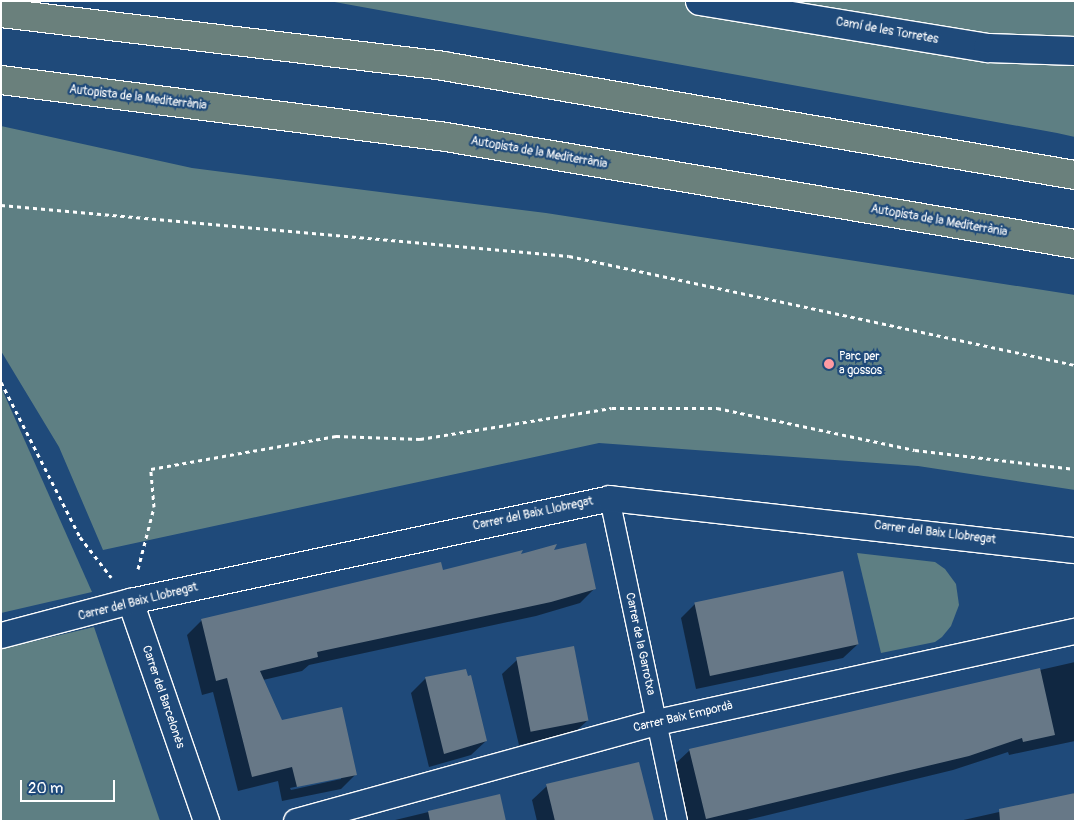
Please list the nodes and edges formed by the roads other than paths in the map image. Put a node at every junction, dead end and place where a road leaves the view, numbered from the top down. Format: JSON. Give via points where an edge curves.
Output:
{"nodes":[{"id":1,"x":700,"y":1,"type":"edge"},
{"id":2,"x":1,"y":13,"type":"edge"},
{"id":3,"x":1075,"y":51,"type":"edge"},
{"id":4,"x":1,"y":80,"type":"edge"},
{"id":5,"x":1075,"y":175,"type":"edge"},
{"id":6,"x":1075,"y":244,"type":"edge"},
{"id":7,"x":609,"y":498,"type":"junction"},
{"id":8,"x":1075,"y":550,"type":"edge"},
{"id":9,"x":130,"y":601,"type":"junction"},
{"id":10,"x":1075,"y":631,"type":"edge"},
{"id":11,"x":1,"y":635,"type":"edge"},
{"id":12,"x":656,"y":722,"type":"junction"},
{"id":13,"x":206,"y":821,"type":"edge"},
{"id":14,"x":296,"y":821,"type":"edge"},
{"id":15,"x":677,"y":821,"type":"edge"}],
"edges":[{"from":1,"to":3,"type":"street","name":"Camí de les Torretes","via":[[988,48]]},
{"from":2,"to":5,"type":"highway","via":[[443,66]]},
{"from":4,"to":6,"type":"highway","name":"Autopista de la Mediterrània","via":[[440,136]]},
{"from":7,"to":8,"type":"street","name":"Carrer del Baix Llobregat"},
{"from":7,"to":9,"type":"street","name":"Carrer del Baix Llobregat"},
{"from":7,"to":12,"type":"street","name":"Carrer de la Garrotxa"},
{"from":9,"to":11,"type":"street","name":"Carrer del Baix Llobregat"},
{"from":9,"to":13,"type":"street","name":"Carrer del Barcelonès"},
{"from":10,"to":12,"type":"street","name":"Carrer Baix Empordà"},
{"from":12,"to":14,"type":"street","name":"Carrer Baix Empordà"},
{"from":12,"to":15,"type":"street","name":"Carrer de la Garrotxa"}]}
